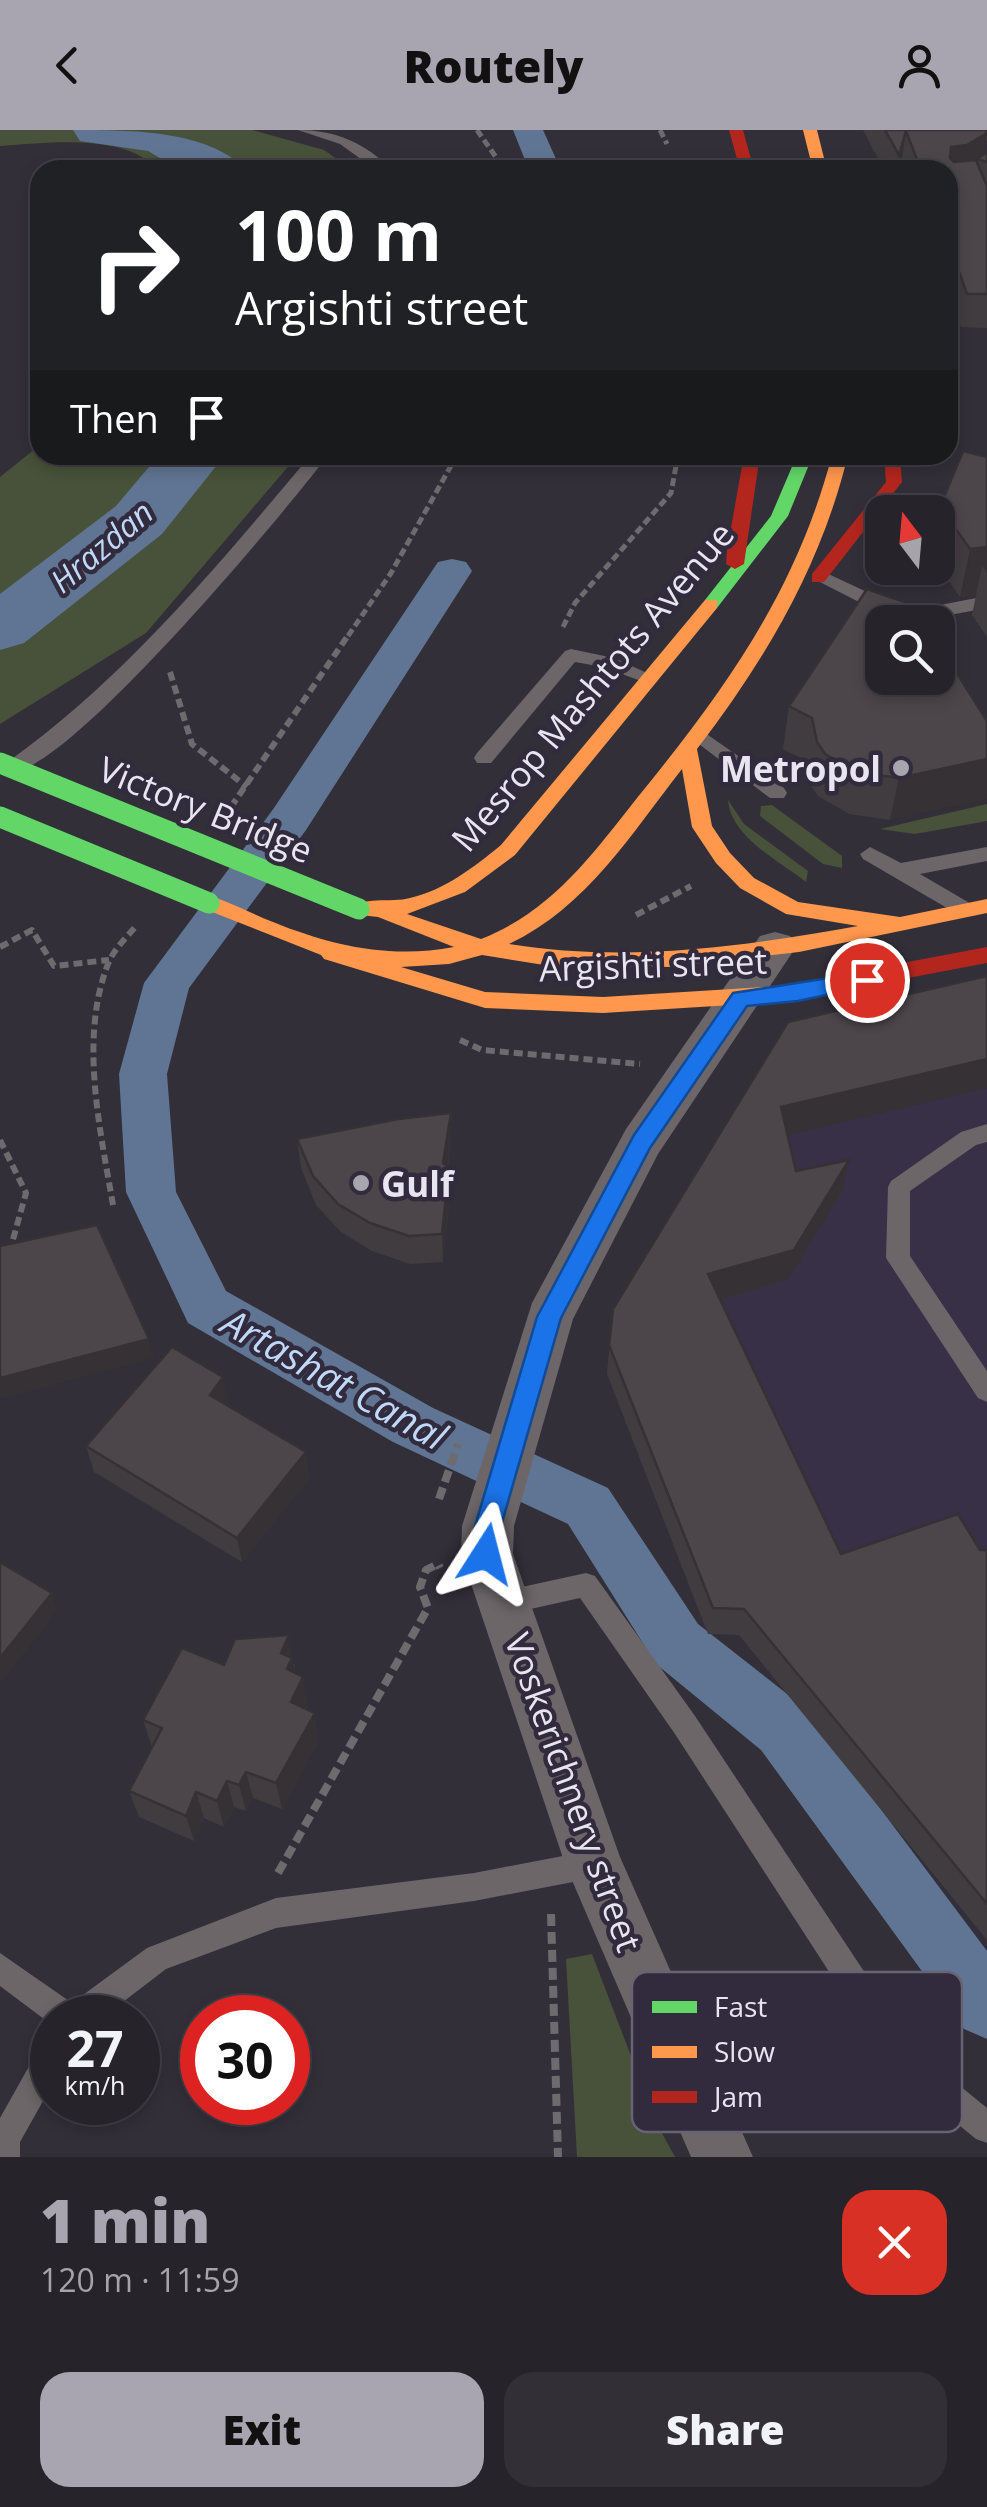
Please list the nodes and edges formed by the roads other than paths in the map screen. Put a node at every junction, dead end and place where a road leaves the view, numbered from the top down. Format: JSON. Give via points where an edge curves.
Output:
{"nodes":[{"id":1,"x":306,"y":130,"type":"edge"},
{"id":2,"x":736,"y":130,"type":"edge"},
{"id":3,"x":810,"y":130,"type":"edge"},
{"id":4,"x":371,"y":160,"type":"edge"},
{"id":5,"x":744,"y":160,"type":"edge"},
{"id":6,"x":818,"y":160,"type":"edge"},
{"id":7,"x":311,"y":465,"type":"edge"},
{"id":8,"x":751,"y":465,"type":"edge"},
{"id":9,"x":802,"y":465,"type":"edge"},
{"id":10,"x":838,"y":465,"type":"edge"},
{"id":11,"x":893,"y":465,"type":"edge"},
{"id":12,"x":736,"y":572,"type":"junction"},
{"id":13,"x":822,"y":576,"type":"junction"},
{"id":14,"x":790,"y":596,"type":"junction"},
{"id":15,"x":987,"y":602,"type":"edge"},
{"id":16,"x":887,"y":605,"type":"edge"},
{"id":17,"x":955,"y":610,"type":"edge"},
{"id":18,"x":649,"y":678,"type":"junction"},
{"id":19,"x":693,"y":742,"type":"junction"},
{"id":20,"x":484,"y":758,"type":"dead end"},
{"id":21,"x":0,"y":764,"type":"edge"},
{"id":22,"x":0,"y":777,"type":"edge"},
{"id":23,"x":777,"y":793,"type":"dead end"},
{"id":24,"x":0,"y":817,"type":"edge"},
{"id":25,"x":527,"y":826,"type":"junction"},
{"id":26,"x":544,"y":848,"type":"dead end"},
{"id":27,"x":609,"y":849,"type":"junction"},
{"id":28,"x":870,"y":854,"type":"dead end"},
{"id":29,"x":987,"y":854,"type":"edge"},
{"id":30,"x":577,"y":855,"type":"dead end"},
{"id":31,"x":896,"y":870,"type":"junction"},
{"id":32,"x":976,"y":908,"type":"edge"},
{"id":33,"x":386,"y":914,"type":"junction"},
{"id":34,"x":899,"y":924,"type":"junction"},
{"id":35,"x":480,"y":946,"type":"junction"},
{"id":36,"x":775,"y":947,"type":"junction"},
{"id":37,"x":325,"y":951,"type":"junction"},
{"id":38,"x":987,"y":956,"type":"edge"},
{"id":39,"x":741,"y":999,"type":"junction"},
{"id":40,"x":987,"y":1134,"type":"edge"},
{"id":41,"x":987,"y":1391,"type":"edge"},
{"id":42,"x":504,"y":1603,"type":"junction"},
{"id":43,"x":594,"y":1864,"type":"junction"},
{"id":44,"x":0,"y":1968,"type":"edge"},
{"id":45,"x":641,"y":1972,"type":"edge"},
{"id":46,"x":847,"y":1972,"type":"edge"},
{"id":47,"x":37,"y":1995,"type":"edge"},
{"id":48,"x":108,"y":1995,"type":"edge"},
{"id":49,"x":30,"y":2097,"type":"edge"},
{"id":50,"x":962,"y":2107,"type":"edge"},
{"id":51,"x":987,"y":2128,"type":"edge"},
{"id":52,"x":711,"y":2132,"type":"edge"},
{"id":53,"x":3,"y":2147,"type":"edge"},
{"id":54,"x":722,"y":2157,"type":"edge"}],
"edges":[{"from":1,"to":4,"type":"lane","via":[[345,141]]},
{"from":2,"to":5,"type":"main road"},
{"from":3,"to":6,"type":"main road"},
{"from":7,"to":22,"type":"lane","via":[[160,642],[62,736]]},
{"from":8,"to":12,"type":"main road","via":[[734,534]]},
{"from":9,"to":12,"type":"main road","name":"Mesrop Mashtots Avenue","via":[[767,535]]},
{"from":10,"to":14,"type":"main road","via":[[816,546]]},
{"from":11,"to":13,"type":"main road","via":[[894,482]]},
{"from":12,"to":18,"type":"main road","name":"Mesrop Mashtots Avenue"},
{"from":13,"to":14,"type":"main road"},
{"from":13,"to":16,"type":"lane"},
{"from":14,"to":19,"type":"main road"},
{"from":15,"to":17,"type":"lane"},
{"from":18,"to":20,"type":"lane","via":[[570,655]]},
{"from":18,"to":25,"type":"main road","name":"Mesrop Mashtots Avenue"},
{"from":19,"to":23,"type":"lane"},
{"from":19,"to":27,"type":"main road"},
{"from":19,"to":34,"type":"main road","via":[[702,827],[747,884],[793,909]]},
{"from":21,"to":33,"type":"main road","name":"Victory Bridge","bridge":true,"via":[[359,909]]},
{"from":24,"to":37,"type":"main road","bridge":true},
{"from":25,"to":26,"type":"main road"},
{"from":25,"to":33,"type":"main road","name":"Mesrop Mashtots Avenue","via":[[460,890]]},
{"from":27,"to":30,"type":"main road"},
{"from":27,"to":35,"type":"main road","via":[[575,890],[534,920]]},
{"from":28,"to":31,"type":"lane"},
{"from":29,"to":31,"type":"lane"},
{"from":31,"to":32,"type":"lane"},
{"from":32,"to":34,"type":"main road","name":"Argishti street"},
{"from":33,"to":35,"type":"main road","name":"Argishti street"},
{"from":34,"to":36,"type":"main road","name":"Argishti street"},
{"from":35,"to":36,"type":"main road","name":"Argishti street","via":[[603,959]]},
{"from":35,"to":37,"type":"main road","via":[[414,958]]},
{"from":36,"to":39,"type":"street","name":"Voskerichnery street"},
{"from":37,"to":39,"type":"main road","name":"Argishti street","via":[[485,1000],[619,1005]]},
{"from":38,"to":39,"type":"main road","name":"Argishti street"},
{"from":39,"to":42,"type":"street","name":"Voskerichnery street","via":[[642,1142],[549,1317],[488,1526],[486,1554]]},
{"from":40,"to":41,"type":"lane","via":[[970,1138],[899,1188],[898,1258]]},
{"from":42,"to":43,"type":"street","name":"Voskerichnery street"},
{"from":42,"to":46,"type":"lane","via":[[586,1584]]},
{"from":43,"to":45,"type":"street","name":"Voskerichnery street"},
{"from":43,"to":48,"type":"lane","via":[[276,1913],[157,1958]]},
{"from":44,"to":47,"type":"lane"},
{"from":49,"to":53,"type":"lane"},
{"from":50,"to":51,"type":"lane"},
{"from":52,"to":54,"type":"street","name":"Voskerichnery street"}]}
